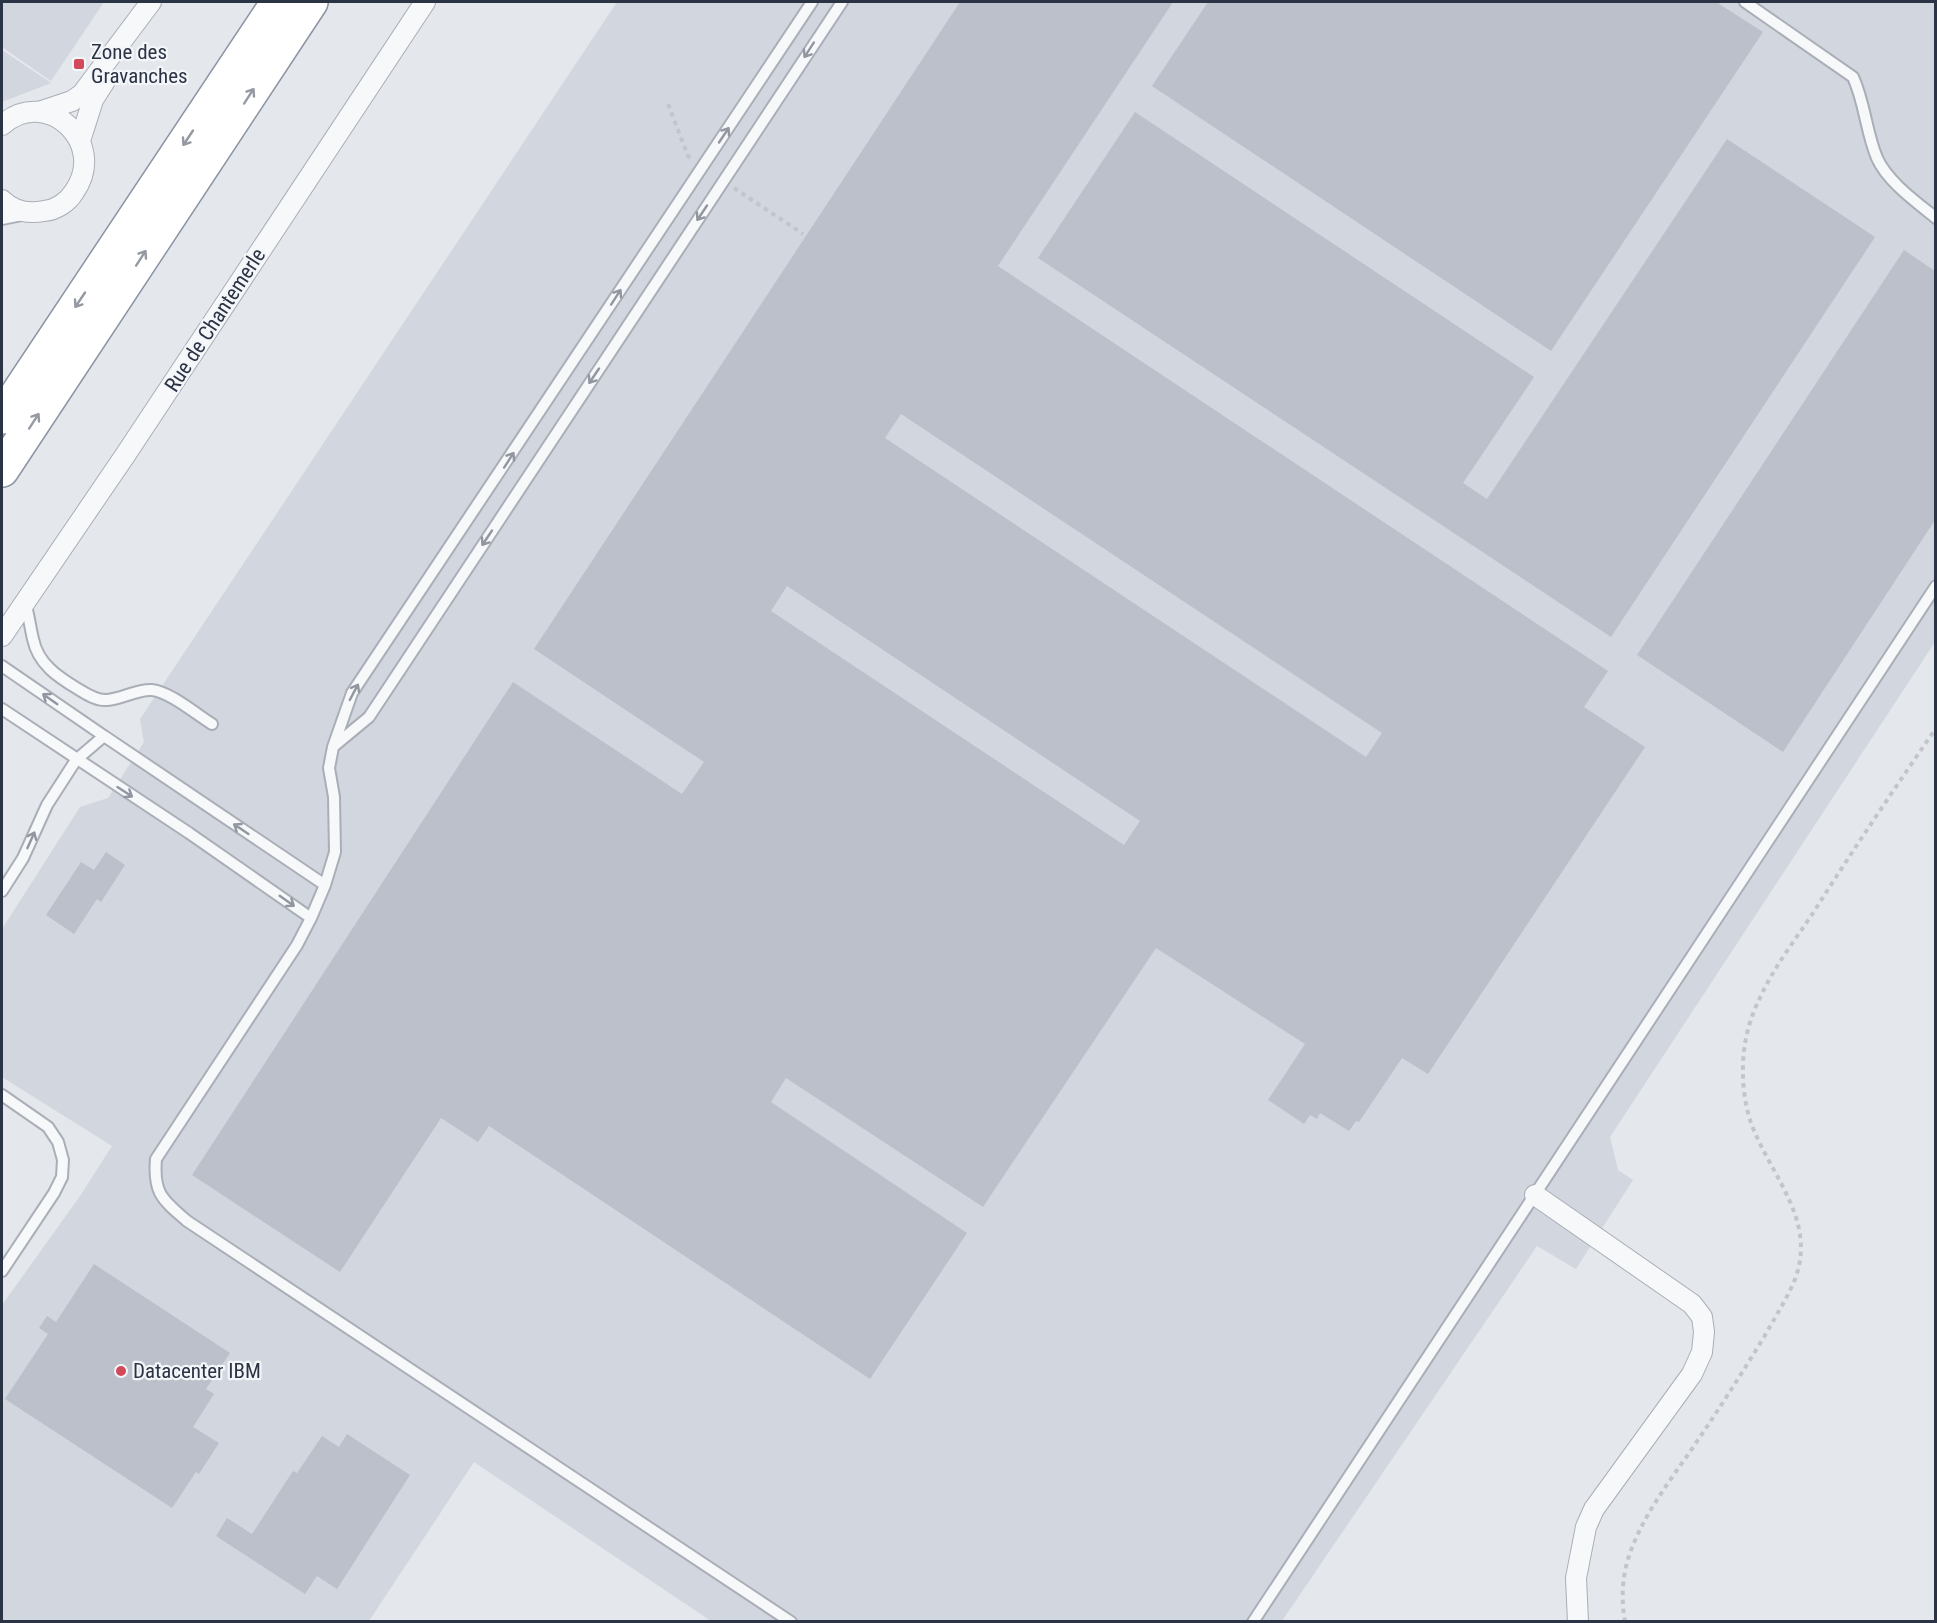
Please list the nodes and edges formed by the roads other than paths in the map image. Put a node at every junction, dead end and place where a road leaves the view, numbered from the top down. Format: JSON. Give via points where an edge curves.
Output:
{"nodes":[{"id":1,"x":151,"y":2,"type":"edge"},
{"id":2,"x":278,"y":2,"type":"edge"},
{"id":3,"x":311,"y":2,"type":"edge"},
{"id":4,"x":425,"y":2,"type":"edge"},
{"id":5,"x":812,"y":2,"type":"edge"},
{"id":6,"x":842,"y":2,"type":"edge"},
{"id":7,"x":1745,"y":2,"type":"edge"},
{"id":8,"x":133,"y":28,"type":"junction"},
{"id":9,"x":39,"y":112,"type":"junction"},
{"id":10,"x":2,"y":125,"type":"edge"},
{"id":11,"x":80,"y":141,"type":"junction"},
{"id":12,"x":2,"y":200,"type":"edge"},
{"id":13,"x":35,"y":213,"type":"junction"},
{"id":14,"x":1935,"y":218,"type":"edge"},
{"id":15,"x":2,"y":219,"type":"edge"},
{"id":16,"x":2,"y":417,"type":"edge"},
{"id":17,"x":2,"y":470,"type":"edge"},
{"id":18,"x":1935,"y":586,"type":"edge"},
{"id":19,"x":25,"y":603,"type":"junction"},
{"id":20,"x":2,"y":636,"type":"edge"},
{"id":21,"x":2,"y":666,"type":"edge"},
{"id":22,"x":2,"y":709,"type":"edge"},
{"id":23,"x":212,"y":724,"type":"dead end"},
{"id":24,"x":104,"y":736,"type":"junction"},
{"id":25,"x":333,"y":747,"type":"junction"},
{"id":26,"x":76,"y":759,"type":"junction"},
{"id":27,"x":325,"y":885,"type":"junction"},
{"id":28,"x":2,"y":891,"type":"edge"},
{"id":29,"x":311,"y":918,"type":"junction"},
{"id":30,"x":2,"y":1095,"type":"edge"},
{"id":31,"x":1535,"y":1195,"type":"junction"},
{"id":32,"x":2,"y":1270,"type":"edge"},
{"id":33,"x":791,"y":1622,"type":"edge"},
{"id":34,"x":1253,"y":1622,"type":"edge"},
{"id":35,"x":1578,"y":1622,"type":"edge"}],
"edges":[{"from":1,"to":8,"type":"street"},
{"from":2,"to":16,"type":"highway","one_way":true},
{"from":17,"to":3,"type":"highway","one_way":true},
{"from":4,"to":19,"type":"street","name":"Rue de Chantemerle"},
{"from":25,"to":5,"type":"lane","one_way":true,"via":[[352,693]]},
{"from":6,"to":25,"type":"lane","one_way":true,"via":[[369,717]]},
{"from":7,"to":14,"type":"lane","via":[[1853,77],[1878,161],[1897,185]]},
{"from":8,"to":9,"type":"street","via":[[82,94]]},
{"from":8,"to":11,"type":"street","via":[[93,100]]},
{"from":9,"to":10,"type":"street","via":[[23,113]]},
{"from":9,"to":11,"type":"street","via":[[64,121]]},
{"from":11,"to":13,"type":"street","via":[[84,169],[73,195],[62,205]]},
{"from":12,"to":13,"type":"street","via":[[20,211]]},
{"from":13,"to":15,"type":"lane"},
{"from":18,"to":31,"type":"lane"},
{"from":19,"to":20,"type":"street","name":"Rue de Chantemerle"},
{"from":19,"to":23,"type":"lane","via":[[33,641],[41,659],[55,675],[104,700],[154,690]]},
{"from":24,"to":21,"type":"lane","one_way":true},
{"from":22,"to":26,"type":"lane"},
{"from":24,"to":26,"type":"lane"},
{"from":27,"to":24,"type":"lane","one_way":true},
{"from":25,"to":27,"type":"lane","via":[[329,768],[335,852]]},
{"from":28,"to":26,"type":"lane","one_way":true},
{"from":26,"to":29,"type":"lane","one_way":true},
{"from":27,"to":29,"type":"lane"},
{"from":29,"to":33,"type":"lane","via":[[156,1159],[156,1186],[162,1198],[187,1221]]},
{"from":30,"to":32,"type":"lane","via":[[48,1127],[63,1160],[62,1177],[54,1193]]},
{"from":31,"to":34,"type":"lane"},
{"from":31,"to":35,"type":"street","via":[[1692,1304],[1702,1317],[1704,1332],[1702,1352],[1692,1374],[1610,1485],[1586,1527],[1575,1578]]}]}
